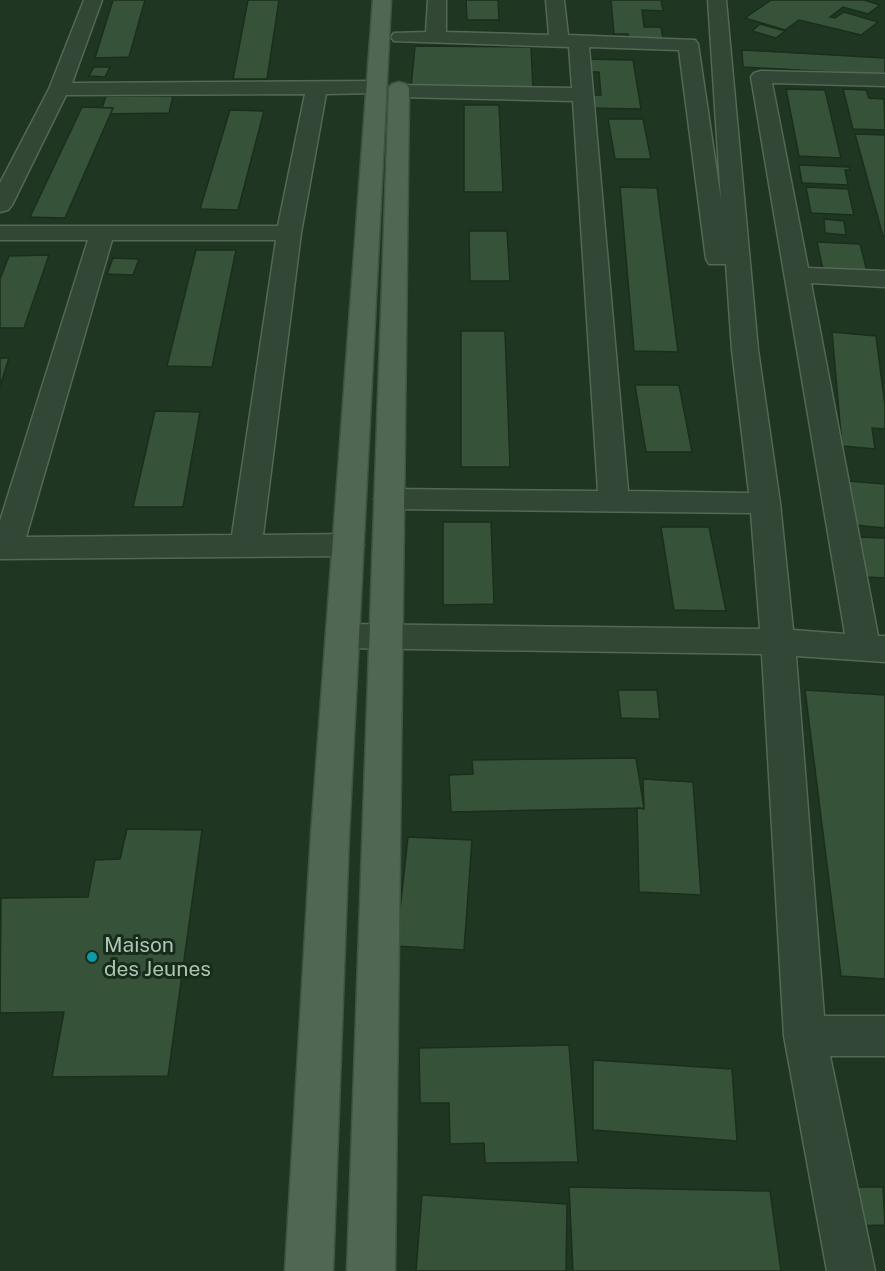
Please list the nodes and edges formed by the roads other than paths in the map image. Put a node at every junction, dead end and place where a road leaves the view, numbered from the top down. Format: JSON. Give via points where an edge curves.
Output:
{"nodes":[{"id":1,"x":93,"y":0,"type":"edge"},
{"id":2,"x":382,"y":0,"type":"edge"},
{"id":3,"x":402,"y":0,"type":"edge"},
{"id":4,"x":437,"y":0,"type":"edge"},
{"id":5,"x":555,"y":0,"type":"edge"},
{"id":6,"x":717,"y":0,"type":"edge"},
{"id":7,"x":401,"y":37,"type":"junction"},
{"id":8,"x":436,"y":38,"type":"junction"},
{"id":9,"x":568,"y":41,"type":"junction"},
{"id":10,"x":885,"y":80,"type":"edge"},
{"id":11,"x":317,"y":87,"type":"junction"},
{"id":12,"x":59,"y":89,"type":"junction"},
{"id":13,"x":388,"y":89,"type":"junction"},
{"id":14,"x":583,"y":95,"type":"junction"},
{"id":15,"x":0,"y":205,"type":"edge"},
{"id":16,"x":0,"y":233,"type":"edge"},
{"id":17,"x":102,"y":233,"type":"junction"},
{"id":18,"x":289,"y":233,"type":"junction"},
{"id":19,"x":795,"y":275,"type":"junction"},
{"id":20,"x":885,"y":279,"type":"edge"},
{"id":21,"x":745,"y":350,"type":"junction"},
{"id":22,"x":389,"y":499,"type":"junction"},
{"id":23,"x":614,"y":501,"type":"junction"},
{"id":24,"x":765,"y":503,"type":"junction"},
{"id":25,"x":349,"y":544,"type":"junction"},
{"id":26,"x":246,"y":546,"type":"junction"},
{"id":27,"x":4,"y":548,"type":"edge"},
{"id":28,"x":343,"y":636,"type":"junction"},
{"id":29,"x":386,"y":636,"type":"junction"},
{"id":30,"x":778,"y":642,"type":"junction"},
{"id":31,"x":875,"y":648,"type":"edge"},
{"id":32,"x":805,"y":1036,"type":"junction"},
{"id":33,"x":885,"y":1036,"type":"edge"},
{"id":34,"x":309,"y":1271,"type":"edge"},
{"id":35,"x":371,"y":1271,"type":"edge"},
{"id":36,"x":851,"y":1271,"type":"edge"}],
"edges":[{"from":1,"to":12,"type":"street"},
{"from":2,"to":13,"type":"main road"},
{"from":3,"to":7,"type":"main road"},
{"from":4,"to":8,"type":"street"},
{"from":5,"to":9,"type":"street"},
{"from":6,"to":21,"type":"street"},
{"from":7,"to":8,"type":"street"},
{"from":7,"to":13,"type":"main road"},
{"from":8,"to":9,"type":"street"},
{"from":9,"to":14,"type":"street"},
{"from":9,"to":21,"type":"street","via":[[688,44],[724,306]]},
{"from":10,"to":19,"type":"street","via":[[761,77]]},
{"from":11,"to":12,"type":"street"},
{"from":11,"to":13,"type":"street"},
{"from":11,"to":18,"type":"street"},
{"from":12,"to":15,"type":"street"},
{"from":13,"to":14,"type":"street"},
{"from":13,"to":22,"type":"main road"},
{"from":13,"to":25,"type":"main road"},
{"from":14,"to":23,"type":"street"},
{"from":16,"to":17,"type":"street"},
{"from":17,"to":18,"type":"street"},
{"from":17,"to":27,"type":"street"},
{"from":18,"to":26,"type":"street"},
{"from":19,"to":20,"type":"street"},
{"from":19,"to":31,"type":"street"},
{"from":21,"to":24,"type":"street"},
{"from":22,"to":23,"type":"street"},
{"from":22,"to":29,"type":"main road"},
{"from":23,"to":24,"type":"street"},
{"from":24,"to":30,"type":"street"},
{"from":25,"to":26,"type":"street"},
{"from":25,"to":28,"type":"main road"},
{"from":26,"to":27,"type":"street"},
{"from":28,"to":29,"type":"street"},
{"from":28,"to":34,"type":"main road"},
{"from":29,"to":30,"type":"street"},
{"from":29,"to":35,"type":"main road"},
{"from":30,"to":31,"type":"street"},
{"from":30,"to":32,"type":"street"},
{"from":32,"to":33,"type":"street"},
{"from":32,"to":36,"type":"street"}]}
